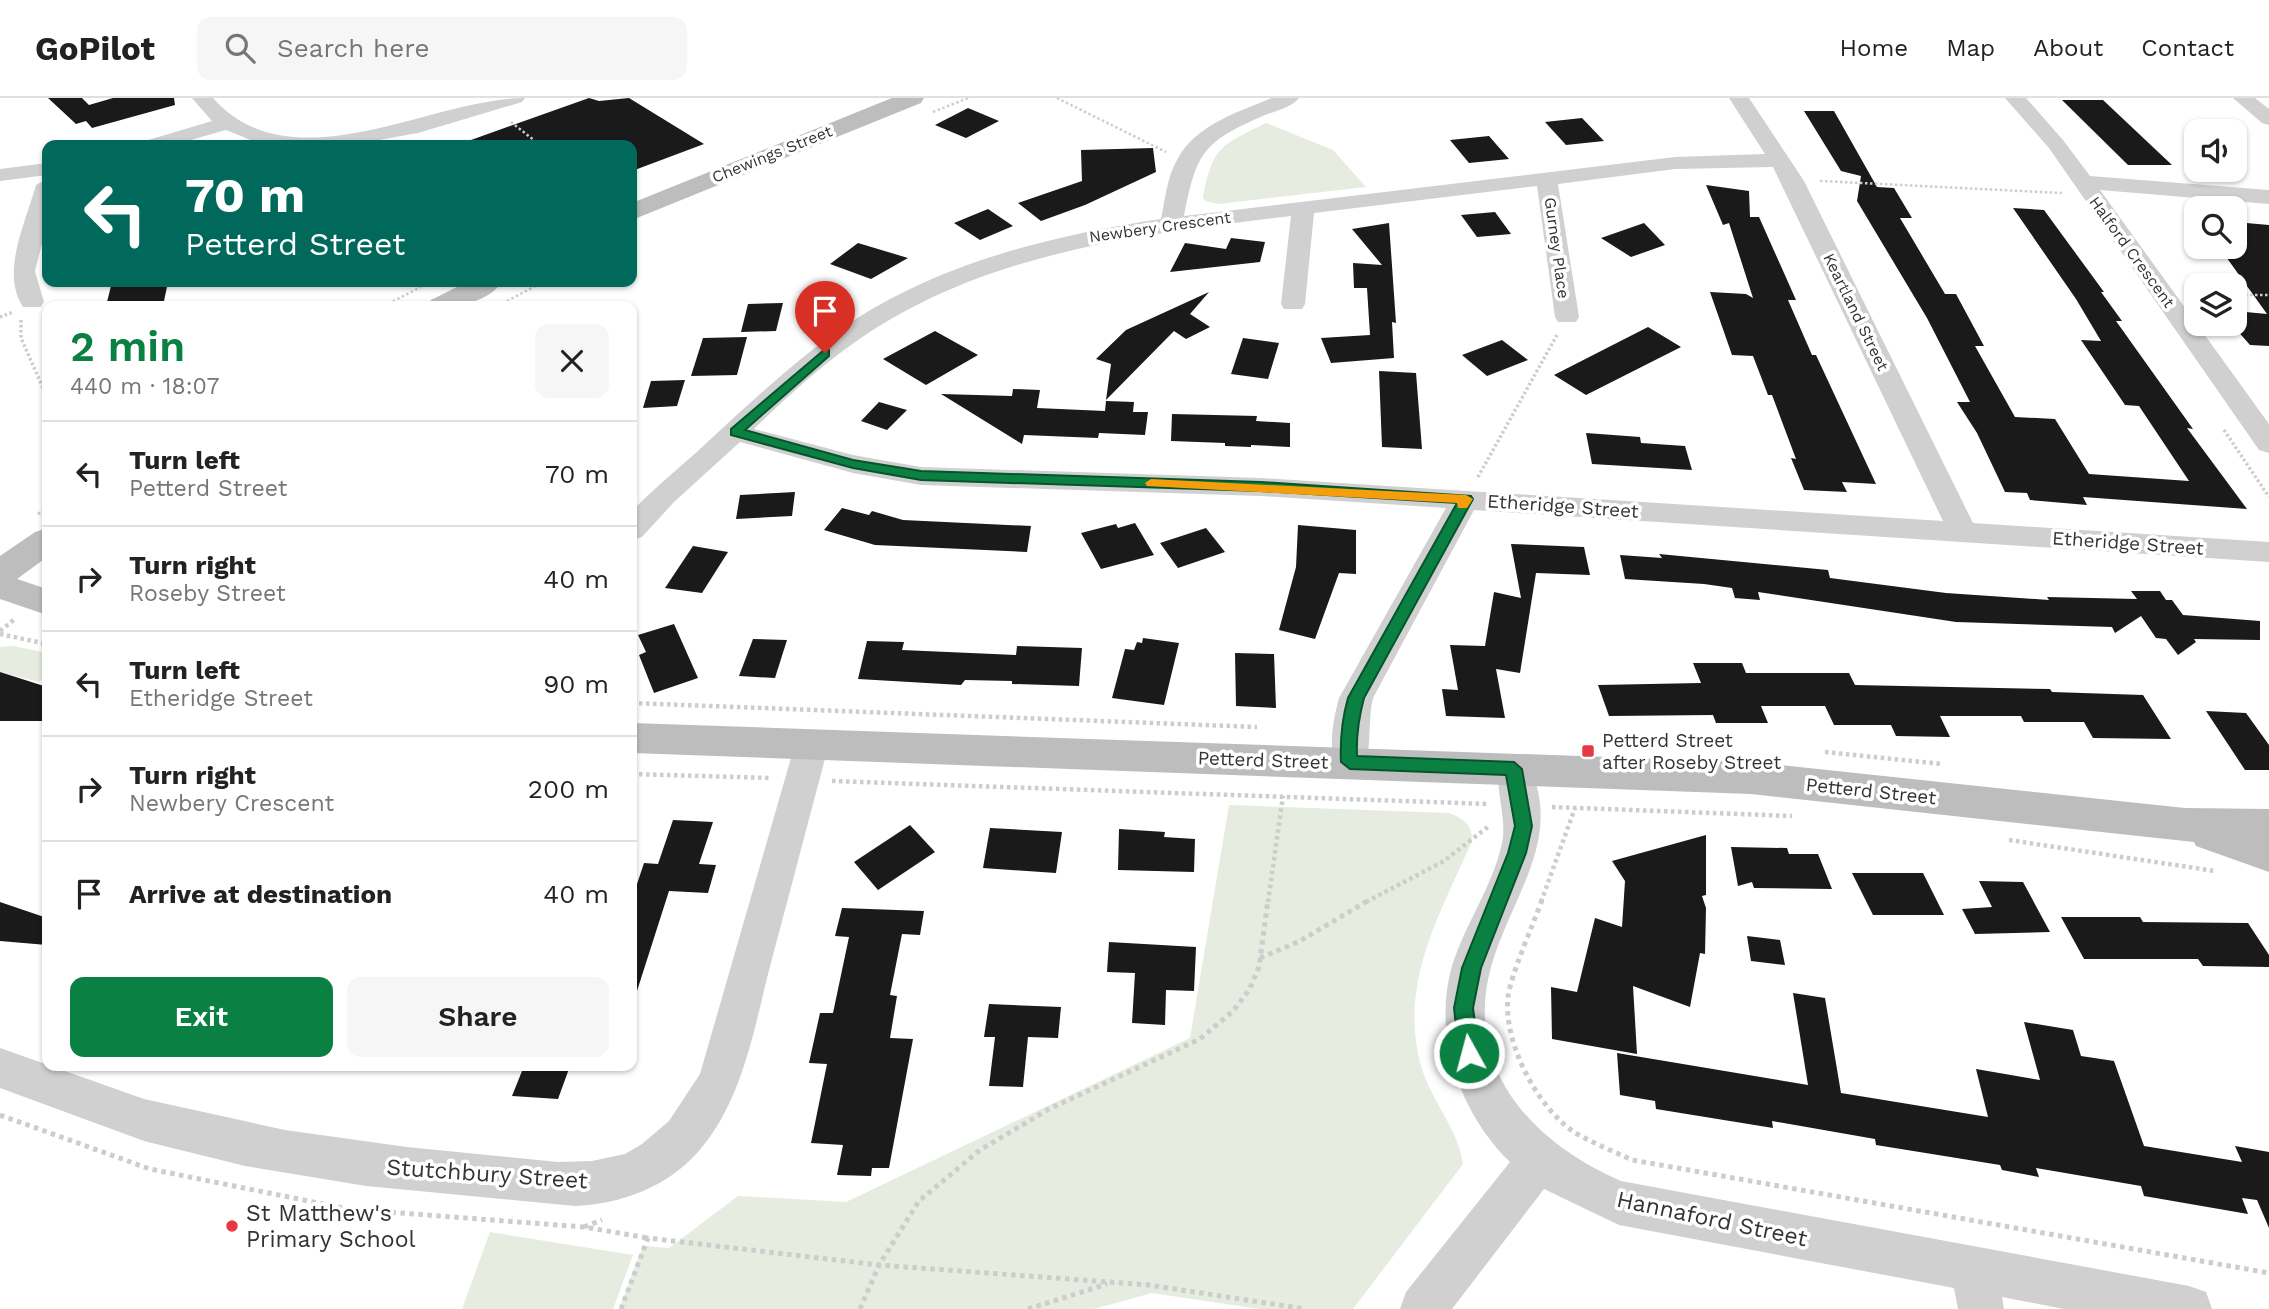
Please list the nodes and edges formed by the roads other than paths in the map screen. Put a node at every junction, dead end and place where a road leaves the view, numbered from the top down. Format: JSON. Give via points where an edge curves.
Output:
{"nodes":[{"id":1,"x":202,"y":98,"type":"edge"},
{"id":2,"x":513,"y":98,"type":"edge"},
{"id":3,"x":913,"y":98,"type":"edge"},
{"id":4,"x":1289,"y":98,"type":"edge"},
{"id":5,"x":1739,"y":98,"type":"edge"},
{"id":6,"x":2015,"y":98,"type":"edge"},
{"id":7,"x":2243,"y":98,"type":"edge"},
{"id":8,"x":2269,"y":119,"type":"edge"},
{"id":9,"x":228,"y":123,"type":"junction"},
{"id":10,"x":169,"y":140,"type":"edge"},
{"id":11,"x":1786,"y":169,"type":"junction"},
{"id":12,"x":42,"y":170,"type":"edge"},
{"id":13,"x":0,"y":175,"type":"edge"},
{"id":14,"x":1547,"y":179,"type":"junction"},
{"id":15,"x":2082,"y":182,"type":"junction"},
{"id":16,"x":2269,"y":197,"type":"edge"},
{"id":17,"x":42,"y":203,"type":"edge"},
{"id":18,"x":1303,"y":208,"type":"junction"},
{"id":19,"x":637,"y":210,"type":"edge"},
{"id":20,"x":1171,"y":224,"type":"junction"},
{"id":21,"x":478,"y":287,"type":"edge"},
{"id":22,"x":450,"y":301,"type":"edge"},
{"id":23,"x":32,"y":302,"type":"road end"},
{"id":24,"x":1293,"y":304,"type":"dead end"},
{"id":25,"x":1567,"y":317,"type":"road end"},
{"id":26,"x":735,"y":432,"type":"junction"},
{"id":27,"x":2269,"y":444,"type":"edge"},
{"id":28,"x":1466,"y":499,"type":"junction"},
{"id":29,"x":637,"y":525,"type":"edge"},
{"id":30,"x":1963,"y":532,"type":"junction"},
{"id":31,"x":2269,"y":552,"type":"edge"},
{"id":32,"x":23,"y":576,"type":"edge"},
{"id":33,"x":42,"y":597,"type":"edge"},
{"id":34,"x":637,"y":739,"type":"edge"},
{"id":35,"x":818,"y":762,"type":"junction"},
{"id":36,"x":1350,"y":762,"type":"junction"},
{"id":37,"x":1514,"y":769,"type":"junction"},
{"id":38,"x":2185,"y":825,"type":"junction"},
{"id":39,"x":2269,"y":826,"type":"edge"},
{"id":40,"x":2269,"y":855,"type":"edge"},
{"id":41,"x":0,"y":1068,"type":"edge"},
{"id":42,"x":1540,"y":1159,"type":"junction"},
{"id":43,"x":1978,"y":1289,"type":"edge"},
{"id":44,"x":1423,"y":1309,"type":"edge"},
{"id":45,"x":2189,"y":1309,"type":"edge"}],
"edges":[{"from":1,"to":9,"type":"street"},
{"from":2,"to":9,"type":"street","via":[[431,125],[352,139],[280,139]]},
{"from":3,"to":19,"type":"street","name":"Chewings Street"},
{"from":4,"to":20,"type":"street","via":[[1213,133],[1192,150]]},
{"from":5,"to":11,"type":"street","name":"Keartland Street"},
{"from":6,"to":15,"type":"street","name":"Halford Crescent"},
{"from":7,"to":8,"type":"street"},
{"from":9,"to":10,"type":"street"},
{"from":11,"to":14,"type":"street","name":"Newbery Crescent","via":[[1675,163]]},
{"from":11,"to":30,"type":"street","name":"Keartland Street"},
{"from":12,"to":13,"type":"street"},
{"from":14,"to":18,"type":"street","name":"Newbery Crescent"},
{"from":14,"to":25,"type":"street","name":"Gurney Place"},
{"from":15,"to":16,"type":"street"},
{"from":15,"to":27,"type":"street","name":"Halford Crescent"},
{"from":17,"to":23,"type":"street","via":[[23,271]]},
{"from":18,"to":20,"type":"street","name":"Newbery Crescent"},
{"from":18,"to":24,"type":"street"},
{"from":20,"to":26,"type":"street","name":"Newbery Crescent","via":[[1035,249],[922,292],[842,340]]},
{"from":21,"to":22,"type":"street"},
{"from":26,"to":28,"type":"street","name":"Etheridge Street","via":[[864,467],[921,476],[1261,486]]},
{"from":26,"to":29,"type":"street","name":"Newbery Crescent"},
{"from":28,"to":30,"type":"street","name":"Etheridge Street"},
{"from":28,"to":36,"type":"street","via":[[1356,698]]},
{"from":30,"to":31,"type":"street","name":"Etheridge Street"},
{"from":32,"to":33,"type":"street"},
{"from":34,"to":35,"type":"street","name":"Petterd Street"},
{"from":35,"to":36,"type":"street","name":"Petterd Street","via":[[1285,779]]},
{"from":35,"to":41,"type":"street","name":"Stutchbury Street","via":[[710,1100],[675,1148],[626,1176],[585,1185],[390,1169],[266,1149],[163,1126]]},
{"from":36,"to":37,"type":"street","name":"Petterd Street"},
{"from":37,"to":38,"type":"street","name":"Petterd Street","via":[[1751,778]]},
{"from":37,"to":42,"type":"street","name":"Hannaford Street","via":[[1523,826],[1517,853],[1471,968],[1463,1008],[1469,1053],[1488,1100],[1520,1142]]},
{"from":38,"to":39,"type":"street","name":"Petterd Street"},
{"from":38,"to":40,"type":"street","name":"Petterd Street"},
{"from":42,"to":43,"type":"street","name":"Hannaford Street","via":[[1565,1178],[1619,1203]]},
{"from":42,"to":44,"type":"street"},
{"from":43,"to":45,"type":"street","name":"Hannaford Street"}]}
